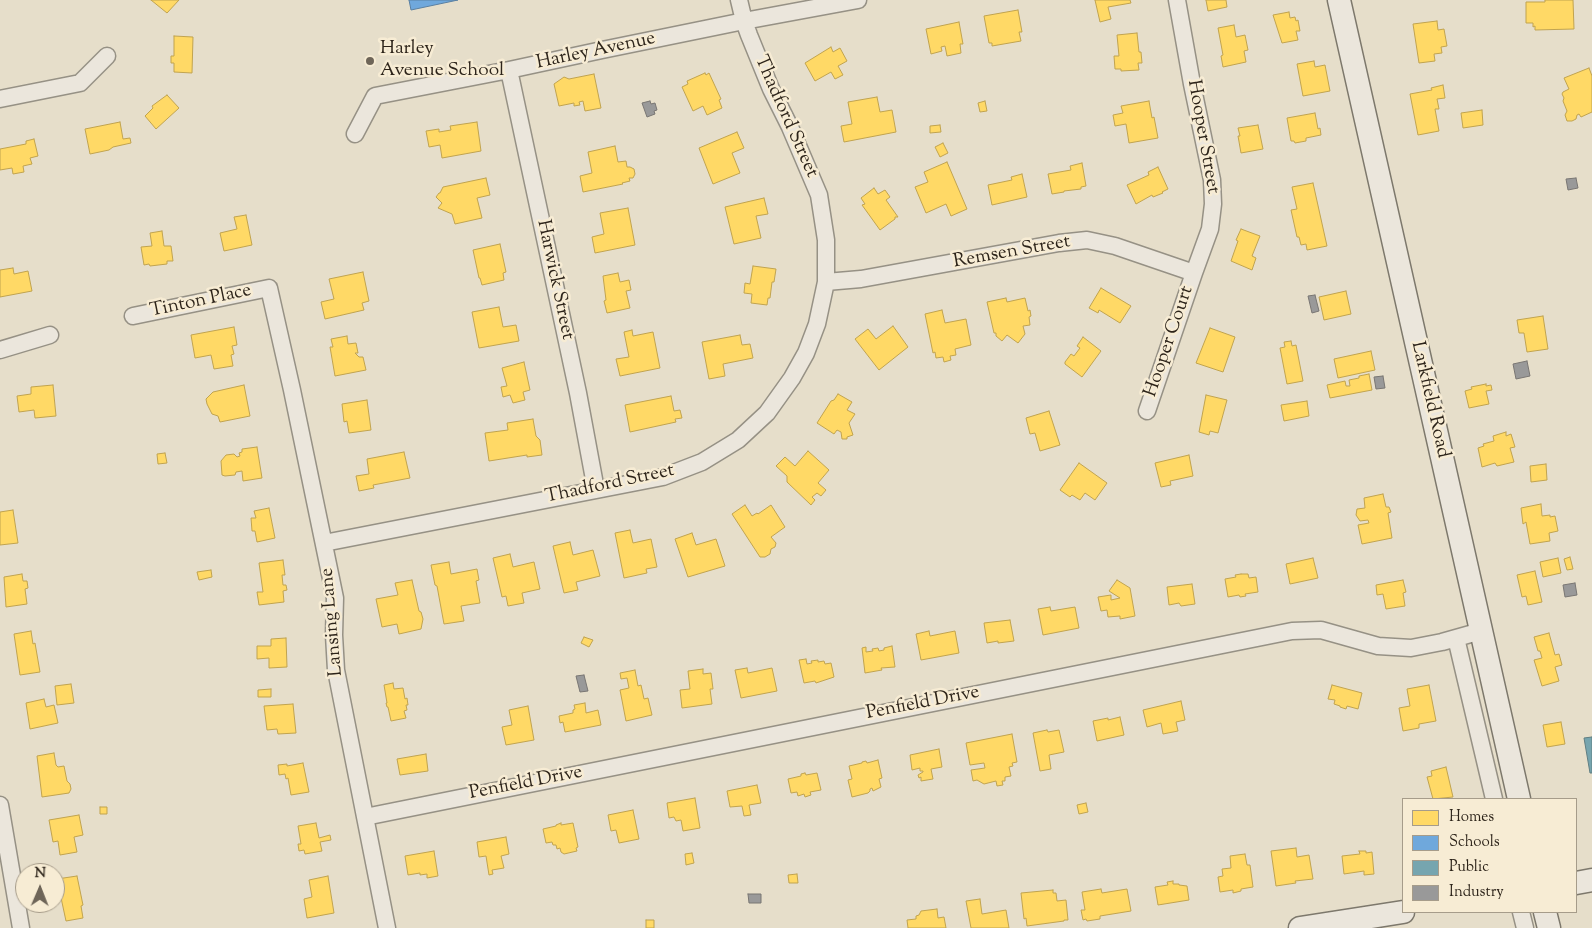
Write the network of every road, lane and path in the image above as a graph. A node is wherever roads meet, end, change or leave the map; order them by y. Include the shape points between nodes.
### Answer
1 (739, 0) edge
2 (858, 0) edge
3 (1177, 0) edge
4 (1339, 0) edge
5 (744, 21) junction
6 (107, 56) dead end
7 (509, 70) junction
8 (0, 99) edge
9 (355, 134) dead end
10 (1194, 273) junction
11 (826, 282) junction
12 (269, 288) joint
13 (133, 316) dead end
14 (50, 335) dead end
15 (0, 350) edge
16 (1147, 411) dead end
17 (596, 490) junction
18 (324, 542) junction
19 (1481, 631) junction
20 (1456, 638) junction
21 (1494, 798) edge
22 (1519, 798) edge
23 (0, 805) edge
24 (365, 817) junction
25 (5, 866) edge
26 (1592, 880) edge
27 (1577, 883) edge
28 (1402, 912) edge
29 (1521, 913) edge
30 (1545, 913) edge
31 (21, 928) edge
32 (387, 928) edge
33 (1300, 928) edge
34 (1525, 928) edge
35 (1549, 928) edge

1 - 5 street, Thadford Street
2 - 5 street, Harley Avenue
3 - 10 street, Hooper Street via 1212,180 1210,229
4 - 19 main road, Larkfield Road
5 - 7 street, Harley Avenue
5 - 11 street, Thadford Street via 819,195 826,240
6 - 8 street via 80,83
7 - 9 street, Harley Avenue via 375,96
7 - 17 street, Harwick Street
10 - 11 street, Remsen Street via 1115,246 1087,240 861,279
10 - 16 street, Hooper Court
11 - 17 street, Thadford Street via 816,324 792,378 767,413 738,440 702,462 663,477
12 - 13 street, Tinton Place
12 - 18 street, Lansing Lane
14 - 15 street
17 - 18 street, Thadford Street
18 - 24 street, Lansing Lane via 335,598 336,670
19 - 20 street, Penfield Drive
19 - 22 main road, Larkfield Road
20 - 21 street
20 - 24 street, Penfield Drive via 1411,648 1378,646 1321,630 1292,631
23 - 25 street
24 - 32 street, Lansing Lane
25 - 31 street
26 - 27 main road
28 - 33 main road
29 - 34 street
30 - 35 main road

